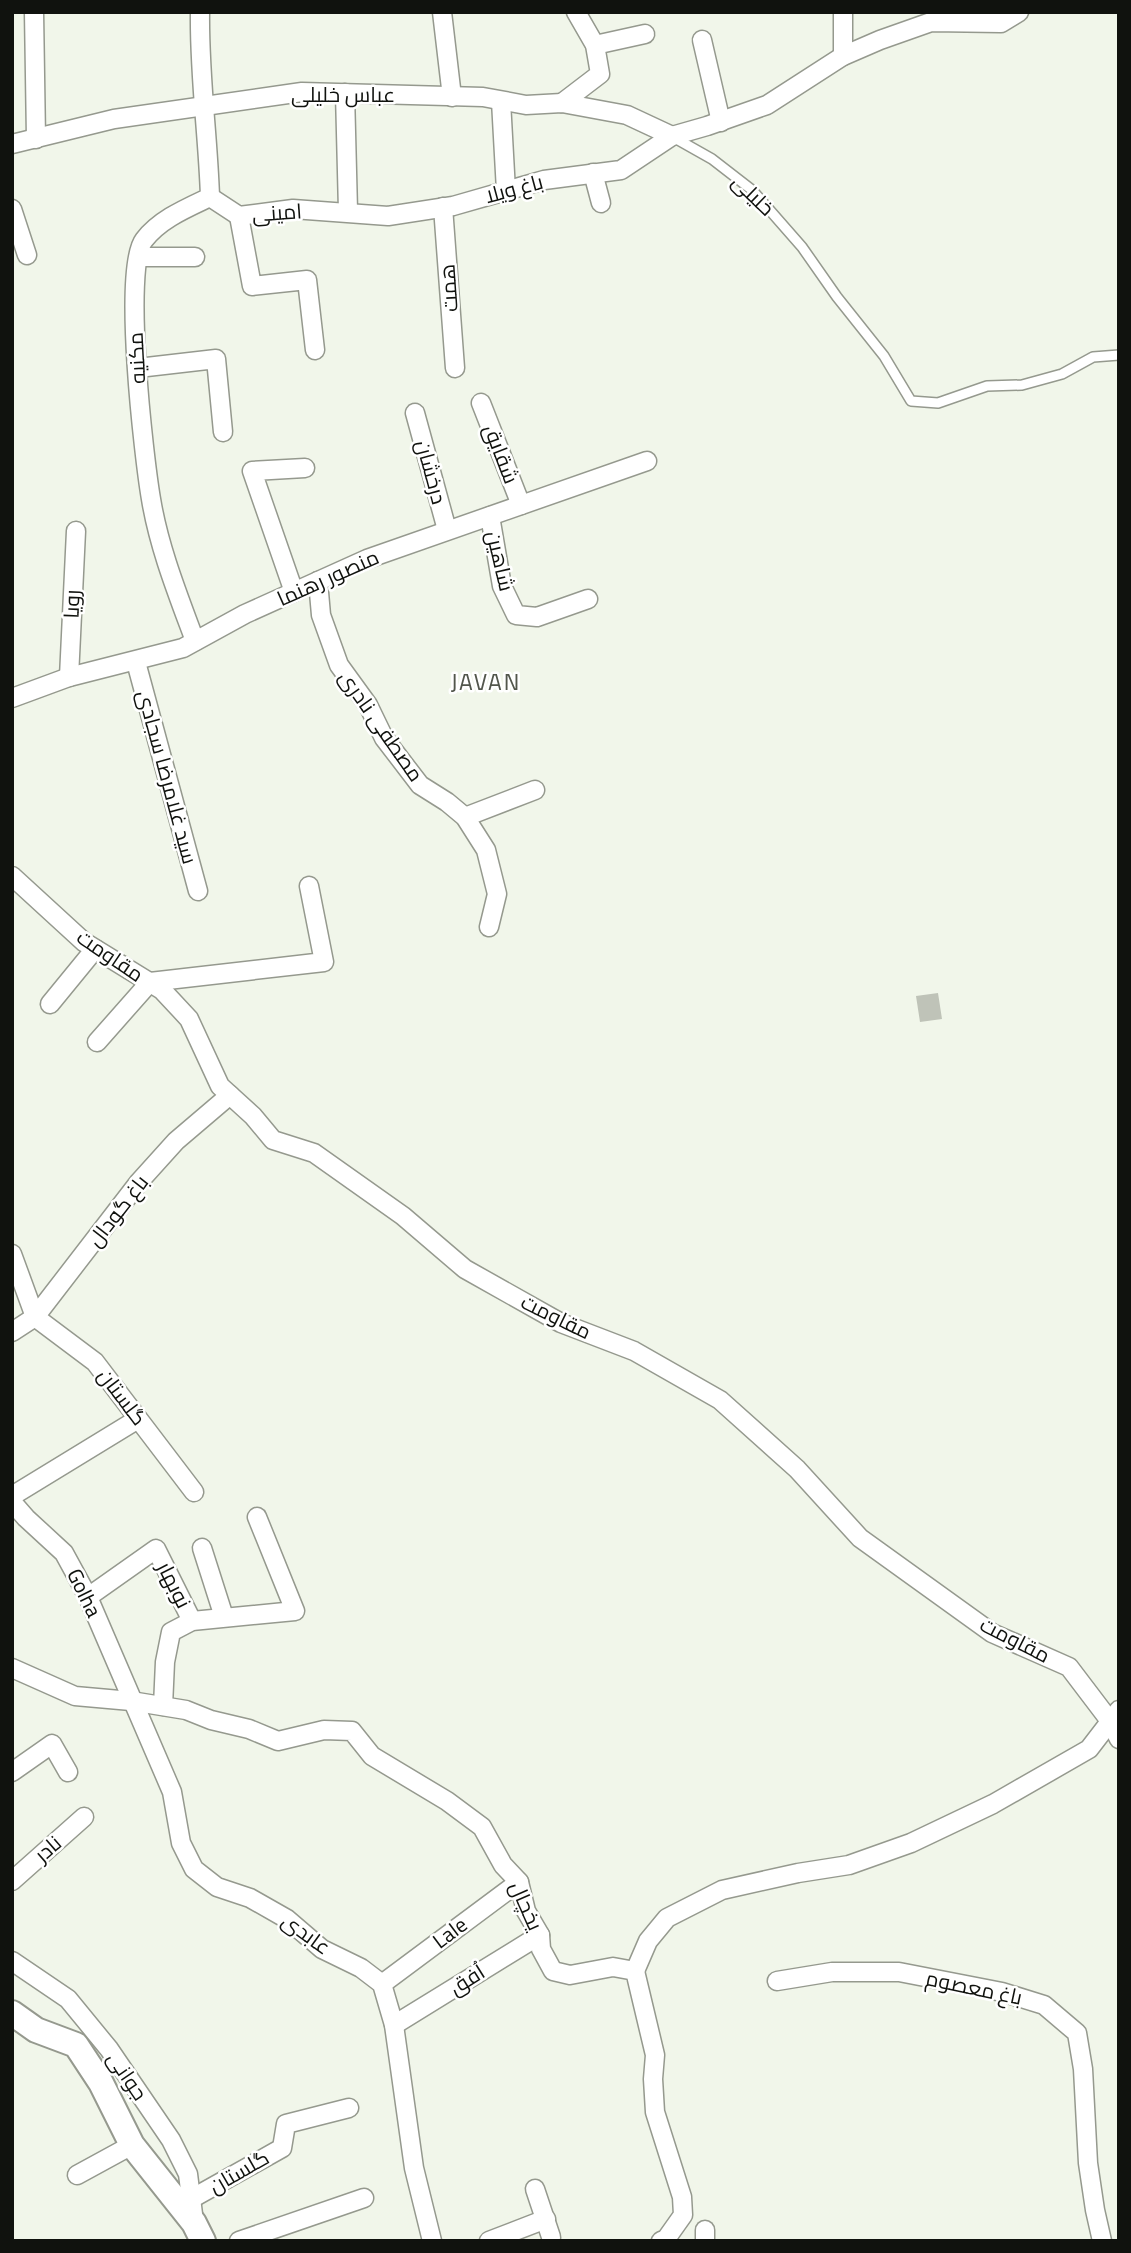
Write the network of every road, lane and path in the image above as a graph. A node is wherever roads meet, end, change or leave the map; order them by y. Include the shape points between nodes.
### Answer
1 (34, 12) edge
2 (200, 12) edge
3 (442, 12) edge
4 (576, 12) edge
5 (843, 12) edge
6 (1019, 12) edge
7 (645, 34) dead end
8 (702, 40) dead end
9 (595, 45) junction
10 (844, 56) junction
11 (345, 93) junction
12 (452, 97) junction
13 (501, 100) junction
14 (562, 103) junction
15 (202, 106) junction
16 (721, 122) junction
17 (672, 136) junction
18 (36, 139) junction
19 (12, 144) edge
20 (593, 173) junction
21 (506, 191) junction
22 (210, 197) junction
23 (601, 203) dead end
24 (443, 207) junction
25 (12, 209) edge
26 (348, 211) junction
27 (239, 216) junction
28 (27, 255) dead end
29 (139, 257) junction
30 (195, 257) dead end
31 (315, 350) dead end
32 (1119, 355) edge
33 (138, 368) junction
34 (455, 368) dead end
35 (481, 402) dead end
36 (415, 413) dead end
37 (223, 432) dead end
38 (647, 461) dead end
39 (305, 468) dead end
40 (521, 505) junction
41 (489, 516) junction
42 (447, 530) junction
43 (76, 531) dead end
44 (318, 581) junction
45 (294, 592) junction
46 (588, 599) dead end
47 (195, 641) junction
48 (136, 662) junction
49 (69, 677) junction
50 (12, 698) edge
51 (535, 790) dead end
52 (465, 817) junction
53 (12, 876) edge
54 (309, 886) dead end
55 (198, 891) dead end
56 (489, 927) dead end
57 (95, 949) junction
58 (149, 982) junction
59 (50, 1004) dead end
60 (97, 1042) dead end
61 (230, 1095) junction
62 (12, 1254) edge
63 (35, 1317) junction
64 (12, 1332) edge
65 (138, 1419) junction
66 (194, 1492) dead end
67 (12, 1496) edge
68 (12, 1502) edge
69 (257, 1517) dead end
70 (202, 1548) dead end
71 (88, 1597) junction
72 (224, 1617) junction
73 (192, 1621) junction
74 (12, 1668) edge
75 (131, 1701) junction
76 (163, 1706) junction
77 (1114, 1715) edge
78 (1119, 1739) edge
79 (12, 1772) edge
80 (68, 1772) dead end
81 (84, 1817) dead end
82 (12, 1881) edge
83 (519, 1882) junction
84 (540, 1935) junction
85 (12, 1961) edge
86 (635, 1971) junction
87 (777, 1981) dead end
88 (382, 1984) junction
89 (12, 2013) edge
90 (394, 2025) junction
91 (349, 2108) dead end
92 (132, 2145) junction
93 (77, 2175) dead end
94 (535, 2189) dead end
95 (364, 2198) dead end
96 (547, 2219) junction
97 (196, 2221) edge
98 (551, 2237) dead end
99 (239, 2241) edge
100 (432, 2241) edge
101 (489, 2241) edge
102 (661, 2241) edge
103 (1102, 2241) edge

1 - 18 street
2 - 15 street
3 - 12 street
4 - 9 street
5 - 10 street
6 - 10 street via 1000,23 931,22
7 - 9 street
8 - 16 street
9 - 14 street via 600,74
10 - 16 street via 767,105
11 - 12 street, عباس خلیلی
11 - 15 street, عباس خلیلی via 302,92
11 - 26 street
12 - 13 street, عباس خلیلی
13 - 14 street, عباس خلیلی via 526,105
13 - 21 street
14 - 17 street, عباس خلیلی via 626,115
15 - 18 street, عباس خلیلی via 114,119
15 - 22 street
16 - 17 street
17 - 20 street, باغ ویلا via 621,170
17 - 32 lane, خلیلی via 752,190 802,247 884,356 911,401 938,403 987,386 1022,385 1062,374 1093,357
18 - 19 street, عباس خلیلی
20 - 21 street, باغ ویلا
20 - 23 street
21 - 24 street, باغ ویلا
22 - 27 street, امینی
22 - 29 street, مکنیه via 173,215 142,242
24 - 26 street, باغ ویلا via 388,216
24 - 34 street, همت
25 - 28 street
26 - 27 street, امینی via 293,209
27 - 31 street via 252,286 307,280
29 - 30 street
29 - 33 street, مکنیه via 134,282
33 - 37 street via 216,359
33 - 47 street, مکنیه via 151,500
35 - 40 street, شقایق
36 - 42 street, درخشان
38 - 40 street, منصور رهنما
39 - 45 street via 252,471
40 - 41 street, منصور رهنما
41 - 42 street, منصور رهنما
41 - 46 street, شاهین via 502,586 516,615 537,617
42 - 44 street, منصور رهنما
43 - 49 street, رویا
44 - 45 street, منصور رهنما
44 - 52 street, مصطفی نادری via 321,615 339,665 368,705 384,738 420,785
45 - 47 street, منصور رهنما
47 - 48 street, منصور رهنما
48 - 49 street, منصور رهنما
48 - 55 street, سید غلامرضا سجادی
49 - 50 street, منصور رهنما
51 - 52 street
52 - 56 street, مصطفی نادری via 486,850 497,894
53 - 57 street, مقاومت
54 - 58 street via 324,962
57 - 58 street, مقاومت
57 - 59 street
58 - 60 street
58 - 61 street, مقاومت via 189,1019 220,1086
61 - 63 street, باغ گودال via 177,1140 139,1182
61 - 77 street, مقاومت via 273,1140 314,1153 403,1216 465,1269 561,1323 634,1351 720,1400 797,1469 860,1538 992,1633 1069,1667
62 - 63 street
63 - 64 street, باغ گودال
63 - 65 street, گلستان via 95,1362
65 - 66 street, گلستان
65 - 67 street
68 - 71 street, Golha via 65,1553
69 - 72 street via 295,1611
70 - 72 street
71 - 73 street, نوبهار via 156,1549
71 - 75 street, Golha
72 - 73 street
73 - 76 street via 171,1632
74 - 75 street, یخچال via 75,1696
75 - 76 street, یخچال
75 - 88 street, عابدی via 172,1792 181,1843 194,1869 216,1887 250,1898 287,1919 322,1950 361,1968
76 - 83 street, یخچال via 278,1741 324,1730 352,1731 372,1756 482,1827 502,1865
77 - 78 street, مقاومت
77 - 86 street via 1089,1749 993,1804 911,1843 849,1865 722,1890 667,1918 648,1941
79 - 80 street via 52,1744
81 - 82 street, نادر
83 - 84 street, یخچال via 526,1911
83 - 88 street, Lale
84 - 86 street, یخچال via 541,1950 553,1971 570,1975 613,1967
84 - 90 street, اُفق
85 - 97 street, جوانی via 68,1999 109,2049 171,2140 188,2174
86 - 102 street via 655,2055 655,2112 682,2197 683,2215
87 - 103 street, باغ معصوم via 832,1972 900,1972 1044,2005 1077,2033 1088,2162
88 - 90 street
89 - 92 street, جوانی via 36,2030 76,2045
90 - 100 street via 414,2168
91 - 97 street, گلستان via 286,2124 282,2148
92 - 93 street
92 - 97 street, جوانی
94 - 96 street
95 - 99 street
96 - 98 street
96 - 101 street

